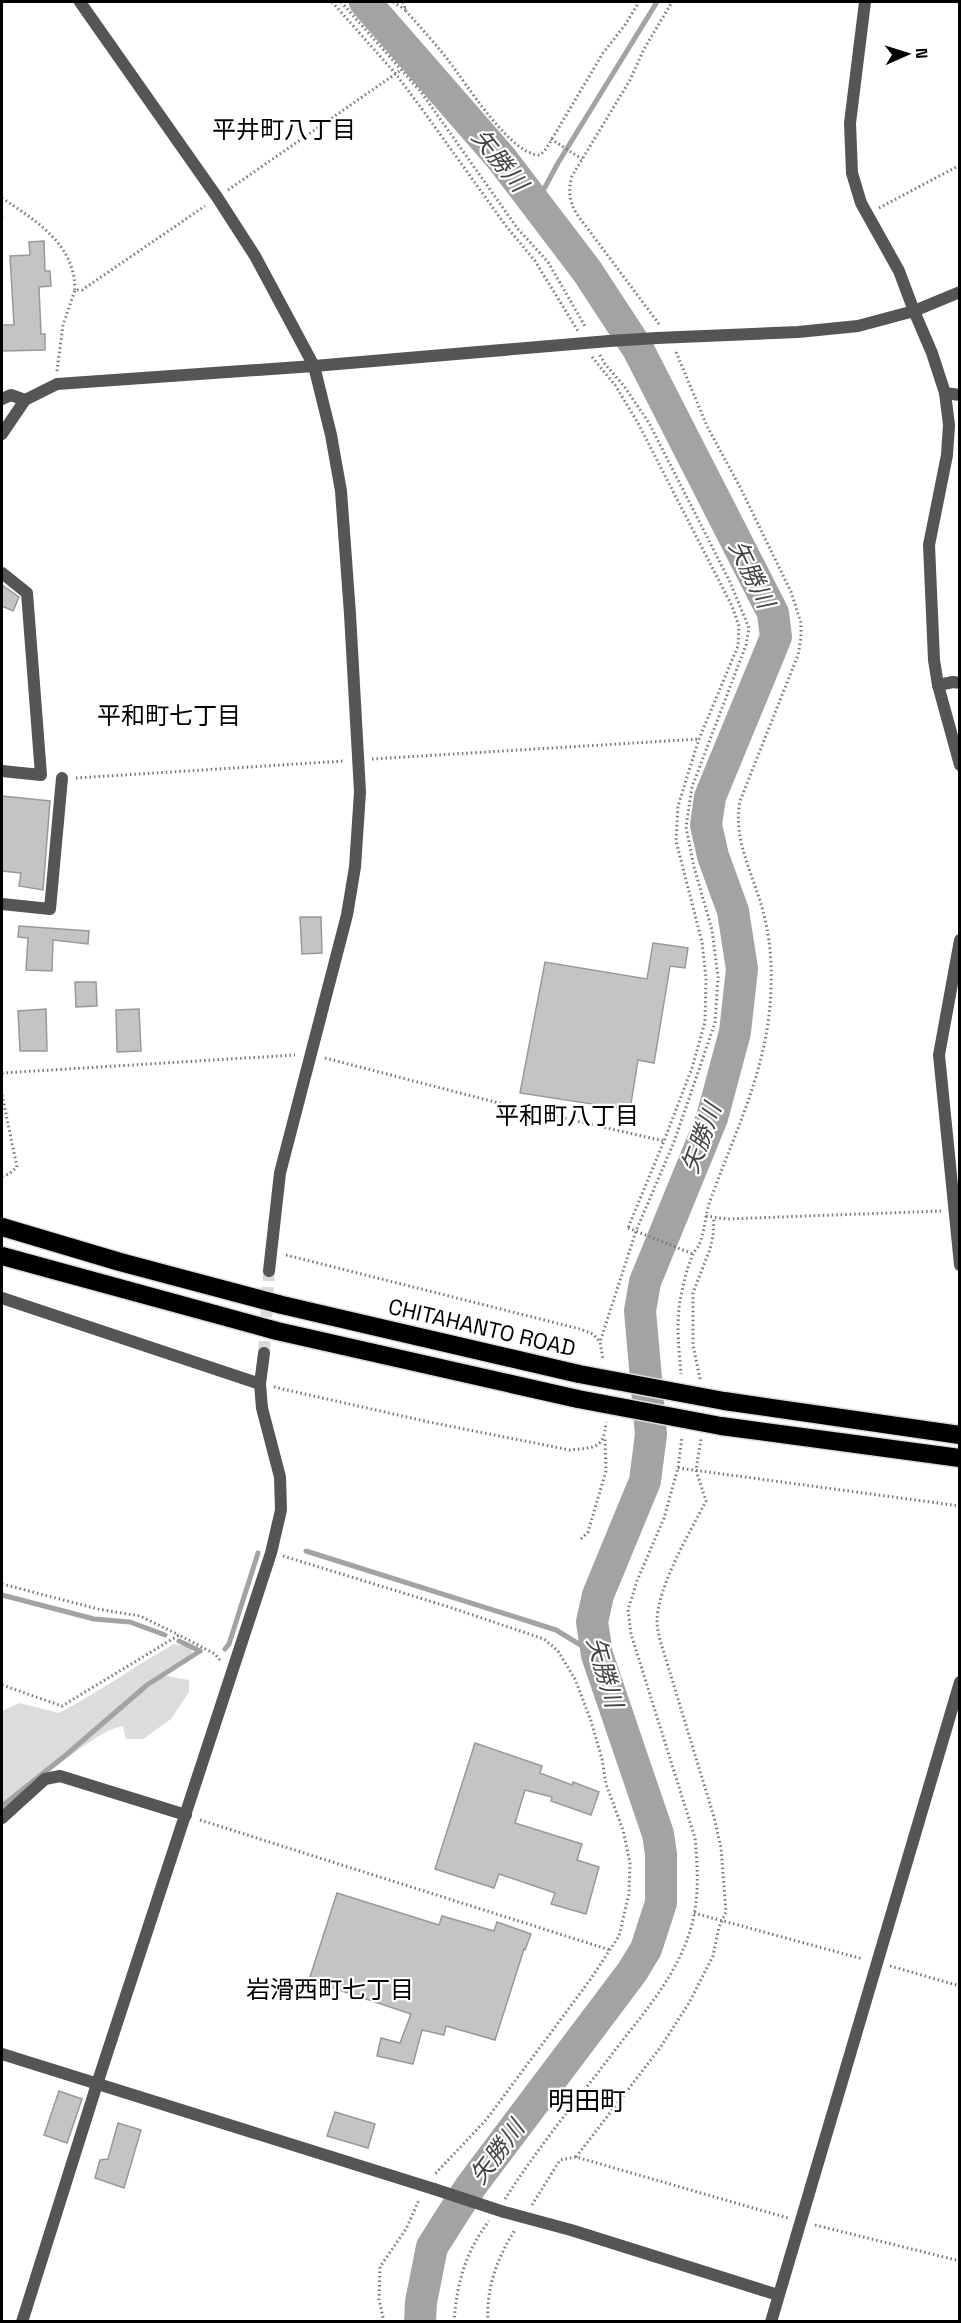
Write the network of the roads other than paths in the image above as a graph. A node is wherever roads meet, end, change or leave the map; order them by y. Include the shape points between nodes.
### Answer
1 (80, 2) edge
2 (865, 2) edge
3 (960, 292) edge
4 (914, 311) junction
5 (314, 366) junction
6 (945, 393) junction
7 (960, 395) edge
8 (2, 399) edge
9 (25, 400) junction
10 (2, 434) edge
11 (2, 573) edge
12 (960, 683) edge
13 (938, 685) junction
14 (960, 765) edge
15 (2, 771) edge
16 (62, 778) road end
17 (2, 904) edge
18 (960, 939) edge
19 (958, 955) edge
20 (2, 1227) edge
21 (959, 1249) edge
22 (2, 1256) edge
23 (960, 1265) edge
24 (269, 1271) tunnel mouth
25 (2, 1298) edge
26 (264, 1353) tunnel mouth
27 (260, 1384) junction
28 (960, 1435) edge
29 (960, 1458) edge
30 (960, 1682) edge
31 (186, 1815) junction
32 (2, 1818) edge
33 (2, 2054) edge
34 (97, 2084) junction
35 (778, 2295) junction
36 (22, 2322) edge
37 (771, 2322) edge

1 - 5 street via 255,256
2 - 4 street via 850,123 852,173 861,203 900,271
3 - 4 street
4 - 5 street via 858,326 798,332 589,342
4 - 6 street
5 - 9 street via 57,384
5 - 24 street via 341,491 360,792 349,906 280,1173
6 - 7 street
6 - 13 street via 949,425 946,455 929,545
8 - 9 street via 11,395
9 - 10 street
11 - 15 street via 27,593 40,775
12 - 13 street
13 - 14 street
16 - 17 street via 50,909
18 - 19 street
19 - 21 street via 939,1055
20 - 28 highway, CHITAHANTO ROAD, bridge via 282,1305 579,1374 724,1401
21 - 23 street
22 - 29 highway, bridge via 277,1331 578,1399 721,1426
25 - 27 street
26 - 27 street
27 - 31 street via 262,1408 280,1477 281,1510 271,1553
30 - 35 street
31 - 32 street via 60,1776 45,1779
31 - 34 street
33 - 34 street
34 - 35 street, bridge
34 - 36 street
35 - 37 street

